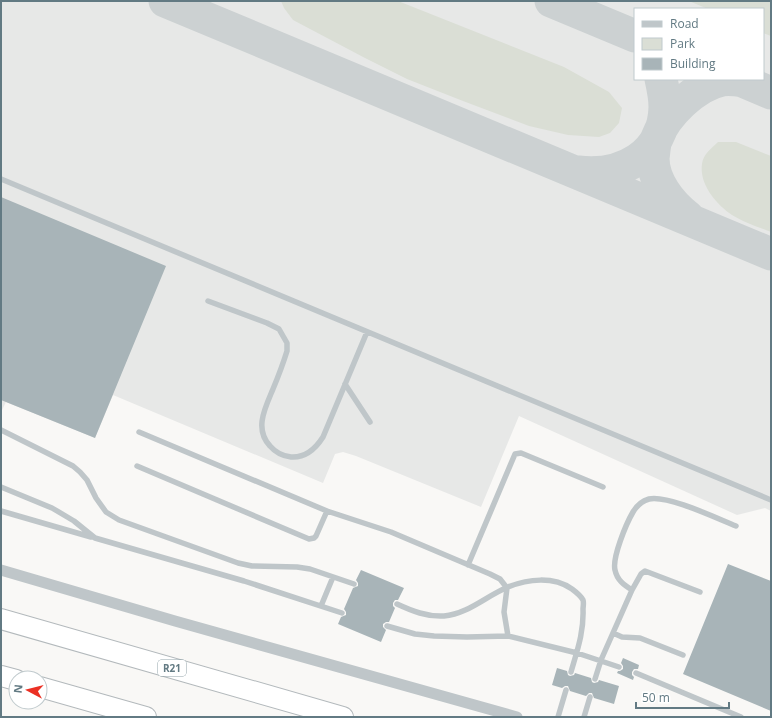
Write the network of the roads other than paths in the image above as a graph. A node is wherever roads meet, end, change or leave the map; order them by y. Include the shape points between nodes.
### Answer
1 (1, 179) edge
2 (208, 301) dead end
3 (367, 332) junction
4 (345, 384) junction
5 (370, 422) dead end
6 (1, 430) edge
7 (139, 432) dead end
8 (137, 466) dead end
9 (1, 487) edge
10 (603, 487) dead end
11 (771, 500) edge
12 (1, 511) edge
13 (327, 511) junction
14 (736, 526) dead end
15 (95, 538) junction
16 (468, 565) junction
17 (1, 570) edge
18 (333, 577) junction
19 (354, 584) dead end
20 (507, 588) junction
21 (632, 590) junction
22 (700, 592) dead end
23 (397, 604) dead end
24 (321, 606) junction
25 (342, 613) dead end
26 (1, 620) edge
27 (387, 626) dead end
28 (613, 633) junction
29 (508, 636) junction
30 (576, 653) junction
31 (683, 655) dead end
32 (601, 660) junction
33 (620, 667) dead end
34 (571, 672) dead end
35 (636, 673) dead end
36 (595, 679) dead end
37 (48, 689) edge
38 (566, 690) dead end
39 (590, 697) dead end
40 (146, 717) edge
41 (343, 717) edge
42 (517, 717) edge
43 (558, 717) edge
44 (584, 717) edge
45 (741, 717) edge

1 - 3 lane
2 - 4 lane via 267,323 279,329 284,336 287,351 264,407 261,424 262,434 275,452 295,457 306,454 316,447 323,437
3 - 4 lane
3 - 11 lane
4 - 5 lane
6 - 18 lane via 80,472 106,512 119,520 238,563 267,567 297,567
7 - 13 lane
8 - 13 lane via 309,539 316,536
9 - 15 lane via 52,508
10 - 16 lane via 521,453 515,454
12 - 15 lane
13 - 16 lane via 391,532
14 - 21 lane via 659,498 648,499 639,504 632,513 614,560 620,581
15 - 24 lane
16 - 20 lane via 500,579
17 - 42 street via 182,624
18 - 19 lane
18 - 24 lane
20 - 23 lane via 468,608 443,616 416,612
20 - 29 lane via 504,612
20 - 30 lane via 532,580 548,581 565,585 577,593 583,600 584,624
21 - 22 lane via 645,571
21 - 28 lane
24 - 25 lane
26 - 41 highway, R21
27 - 29 lane via 434,636
28 - 31 lane via 640,638
28 - 32 lane
29 - 30 lane
30 - 32 lane
30 - 34 lane
32 - 33 lane
32 - 36 lane
35 - 45 lane
37 - 40 highway
38 - 43 lane
39 - 44 lane

